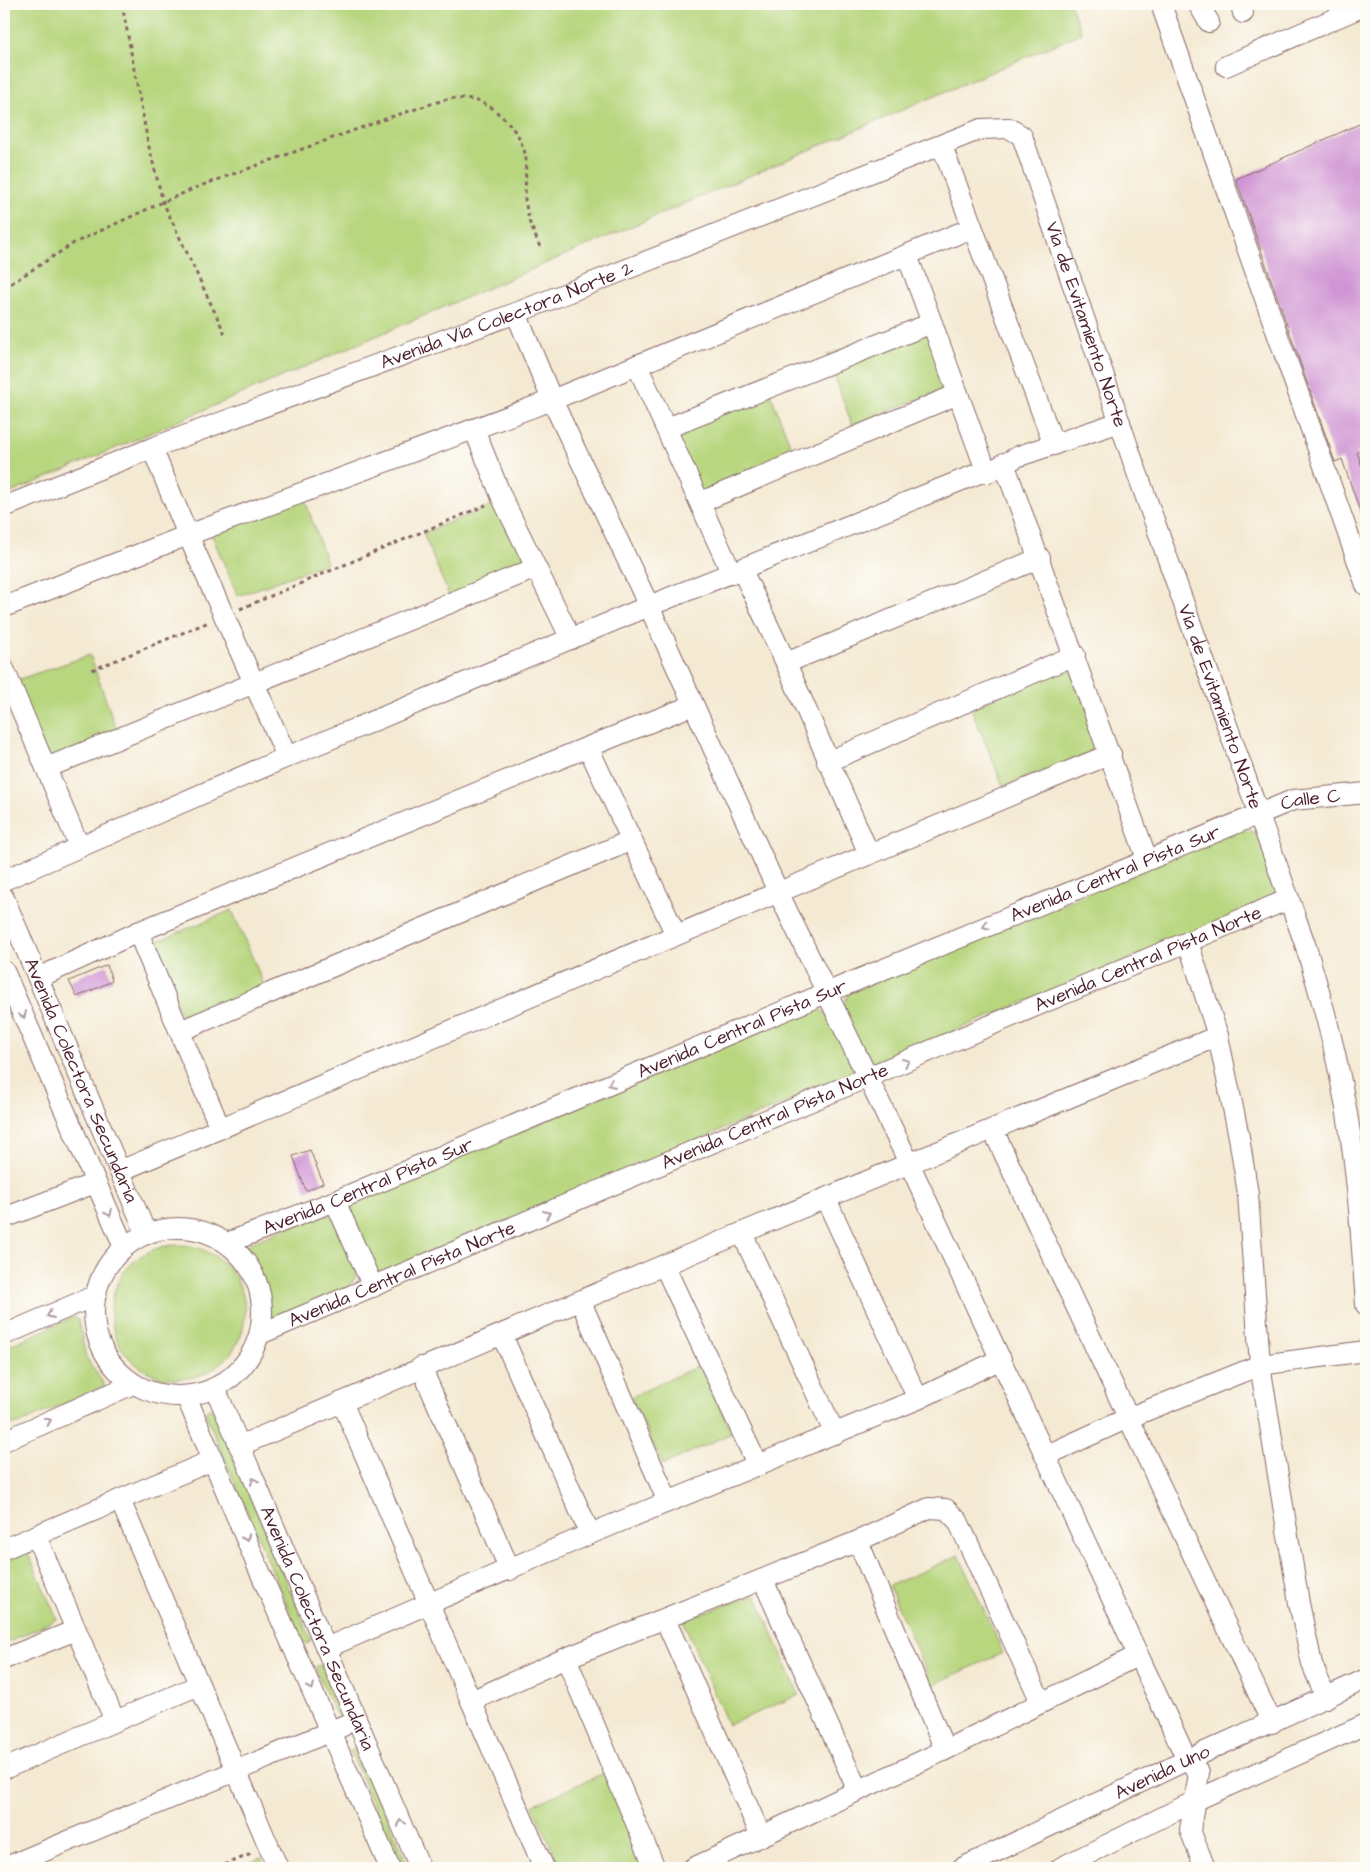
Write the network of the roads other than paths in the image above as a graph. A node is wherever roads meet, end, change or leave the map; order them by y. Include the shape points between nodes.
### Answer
1 (1198, 4) edge
2 (1366, 4) edge
3 (1163, 10) dead end
4 (1209, 22) dead end
5 (1226, 66) dead end
6 (1009, 128) joint
7 (942, 146) junction
8 (972, 228) junction
9 (907, 255) junction
10 (516, 313) junction
11 (932, 323) junction
12 (638, 365) junction
13 (958, 394) junction
14 (552, 400) junction
15 (1120, 422) junction
16 (667, 428) junction
17 (474, 429) junction
18 (1054, 445) junction
19 (152, 448) junction
20 (995, 468) junction
21 (701, 502) junction
22 (4, 507) edge
23 (188, 535) junction
24 (1040, 558) junction
25 (536, 568) junction
26 (737, 572) junction
27 (1366, 585) edge
28 (649, 606) junction
29 (4, 607) edge
30 (571, 639) junction
31 (1075, 655) junction
32 (786, 663) junction
33 (4, 669) edge
34 (254, 683) junction
35 (693, 705) junction
36 (588, 746) junction
37 (1111, 754) junction
38 (287, 757) junction
39 (828, 762) junction
40 (46, 768) junction
41 (1366, 793) edge
42 (1258, 815) junction
43 (632, 840) junction
44 (79, 846) junction
45 (869, 854) junction
46 (1147, 859) junction
47 (4, 880) edge
48 (779, 894) junction
49 (4, 898) edge
50 (1289, 899) junction
51 (138, 932) junction
52 (676, 935) junction
53 (1188, 942) junction
54 (4, 970) edge
55 (38, 978) junction
56 (826, 993) junction
57 (180, 1031) junction
58 (1218, 1036) junction
59 (868, 1078) junction
60 (220, 1128) junction
61 (993, 1130) junction
62 (910, 1165) junction
63 (120, 1171) junction
64 (95, 1183) junction
65 (826, 1199) junction
66 (335, 1201) junction
67 (4, 1218) edge
68 (150, 1232) junction
69 (742, 1233) junction
70 (227, 1243) junction
71 (124, 1247) junction
72 (664, 1265) junction
73 (373, 1287) junction
74 (94, 1296) junction
75 (581, 1302) junction
76 (1366, 1305) edge
77 (260, 1334) junction
78 (502, 1334) junction
79 (4, 1335) edge
80 (1366, 1351) edge
81 (1001, 1359) junction
82 (1260, 1365) junction
83 (421, 1367) junction
84 (133, 1384) junction
85 (215, 1388) junction
86 (186, 1396) junction
87 (918, 1398) junction
88 (342, 1402) junction
89 (1128, 1418) junction
90 (835, 1434) junction
91 (4, 1440) edge
92 (239, 1446) junction
93 (1045, 1456) junction
94 (213, 1460) junction
95 (758, 1466) junction
96 (120, 1500) junction
97 (668, 1502) junction
98 (590, 1534) junction
99 (36, 1536) junction
100 (858, 1541) junction
101 (4, 1549) edge
102 (510, 1570) junction
103 (763, 1580) junction
104 (428, 1604) junction
105 (665, 1619) junction
106 (76, 1630) junction
107 (326, 1648) junction
108 (1137, 1656) junction
109 (566, 1658) junction
110 (4, 1659) edge
111 (1366, 1678) edge
112 (199, 1685) junction
113 (1326, 1698) junction
114 (471, 1701) junction
115 (1041, 1702) junction
116 (357, 1720) junction
117 (115, 1721) junction
118 (1272, 1723) junction
119 (1366, 1724) edge
120 (330, 1731) junction
121 (945, 1750) junction
122 (1187, 1760) junction
123 (4, 1769) edge
124 (236, 1771) junction
125 (858, 1791) junction
126 (1196, 1801) junction
127 (762, 1836) junction
128 (4, 1868) edge
129 (278, 1868) edge
130 (390, 1868) edge
131 (420, 1868) edge
132 (544, 1868) edge
133 (655, 1868) edge
134 (693, 1868) edge
135 (962, 1868) edge
136 (1060, 1868) edge
137 (1205, 1868) edge

1 - 4 street
2 - 5 street
3 - 27 street
6 - 7 street, Avenida Vía Colectora Norte 2 via 981,129
6 - 15 street, Vía de Evitamiento Norte via 1022,136
7 - 8 street
7 - 10 street, Avenida Vía Colectora Norte 2
8 - 9 street
8 - 18 street
9 - 11 street
9 - 12 street
10 - 14 street
10 - 19 street, Avenida Vía Colectora Norte 2
11 - 13 street
11 - 16 street
12 - 14 street
12 - 16 street
13 - 20 street
13 - 21 street
14 - 17 street
14 - 28 street
15 - 18 street
15 - 42 street, Vía de Evitamiento Norte
16 - 21 street
17 - 23 street
17 - 25 street via 502,498
18 - 20 street
19 - 22 street, Avenida Vía Colectora Norte 2
19 - 23 street
20 - 24 street
20 - 26 street
21 - 26 street
23 - 29 street
23 - 34 street
24 - 31 street
24 - 32 street
25 - 30 street
25 - 34 street
26 - 28 street
26 - 32 street
28 - 30 street
28 - 35 street
30 - 38 street
31 - 37 street
31 - 39 street
32 - 39 street
33 - 40 street
34 - 38 street
34 - 40 street
35 - 36 street
35 - 48 street
36 - 43 street
36 - 51 street
37 - 45 street
37 - 46 street
38 - 44 street
39 - 45 street
40 - 44 street
41 - 42 street, Calle C via 1293,800
42 - 46 street, Avenida Central Pista Sur
42 - 50 street, Vía de Evitamiento Norte
43 - 52 street
43 - 57 street
44 - 47 street
45 - 48 street
46 -> 56 street, Avenida Central Pista Sur
48 - 52 street
48 - 56 street
49 - 55 street, Avenida Colectora Secundaria
50 - 53 street, Avenida Central Pista Norte
50 - 76 street, Vía de Evitamiento Norte via 1326,1014 1344,1094
51 - 55 street
51 - 57 street
52 - 60 street
53 - 58 street
59 -> 53 street, Avenida Central Pista Norte
54 -> 64 street, Avenida Colectora Secundaria
55 - 63 street, Avenida Colectora Secundaria
56 - 59 street
56 -> 66 street, Avenida Central Pista Sur
57 - 60 street
58 - 61 street
58 - 82 street via 1248,1194
59 - 62 street
73 -> 59 street, Avenida Central Pista Norte
60 - 63 street
61 - 62 street
61 - 89 street
62 - 65 street
62 - 81 street
63 - 68 street, Avenida Colectora Secundaria via 143,1226
64 - 67 street
64 -> 71 street, Avenida Colectora Secundaria
65 - 69 street
65 - 87 street
66 - 70 street, Avenida Central Pista Sur
66 - 73 street
68 - 70 street via 190,1228
68 - 71 street
69 - 72 street
69 - 90 street
70 - 77 street via 254,1274 262,1307
71 - 74 street via 106,1269
72 - 75 street
72 - 95 street
73 - 77 street, Avenida Central Pista Norte
74 -> 79 street
74 - 84 street via 93,1322 100,1346 113,1368
75 - 78 street
75 - 97 street
77 - 85 street via 240,1370
78 - 83 street
78 - 98 street
80 - 82 street
81 - 87 street
81 - 93 street
82 - 89 street
82 - 113 street via 1299,1603 1312,1664
83 - 88 street
83 - 102 street
84 - 86 street via 158,1395
91 -> 84 street
85 - 86 street
85 - 92 street, Avenida Colectora Secundaria
86 - 94 street, Avenida Colectora Secundaria
87 - 90 street
88 - 92 street
88 - 104 street
89 - 93 street
89 - 118 street
90 - 95 street
107 -> 92 street, Avenida Colectora Secundaria
93 - 108 street
94 - 96 street
94 -> 120 street, Avenida Colectora Secundaria
95 - 97 street
96 - 99 street
96 - 112 street
97 - 98 street
98 - 102 street
99 - 101 street
99 - 106 street
100 - 103 street
100 - 115 street via 929,1508 946,1509 958,1521
100 - 121 street
102 - 104 street
103 - 105 street
103 - 125 street
104 - 107 street
104 - 114 street
105 - 109 street
105 - 127 street
106 - 110 street
106 - 117 street
107 - 116 street, Avenida Colectora Secundaria
108 - 115 street
108 - 122 street
109 - 114 street
109 - 133 street
111 - 113 street, Avenida Uno
112 - 117 street
112 - 124 street
113 - 118 street, Avenida Uno
114 - 132 street
115 - 121 street
116 - 120 street
131 -> 116 street, Avenida Colectora Secundaria
117 - 123 street
118 - 122 street, Avenida Uno
119 - 126 street
120 - 124 street
120 - 130 street, Avenida Colectora Secundaria
121 - 125 street
122 - 126 street via 1199,1773
122 - 135 street, Avenida Uno
124 - 128 street
124 - 129 street
125 - 127 street
126 - 136 street
126 - 137 street via 1190,1830
127 - 134 street

